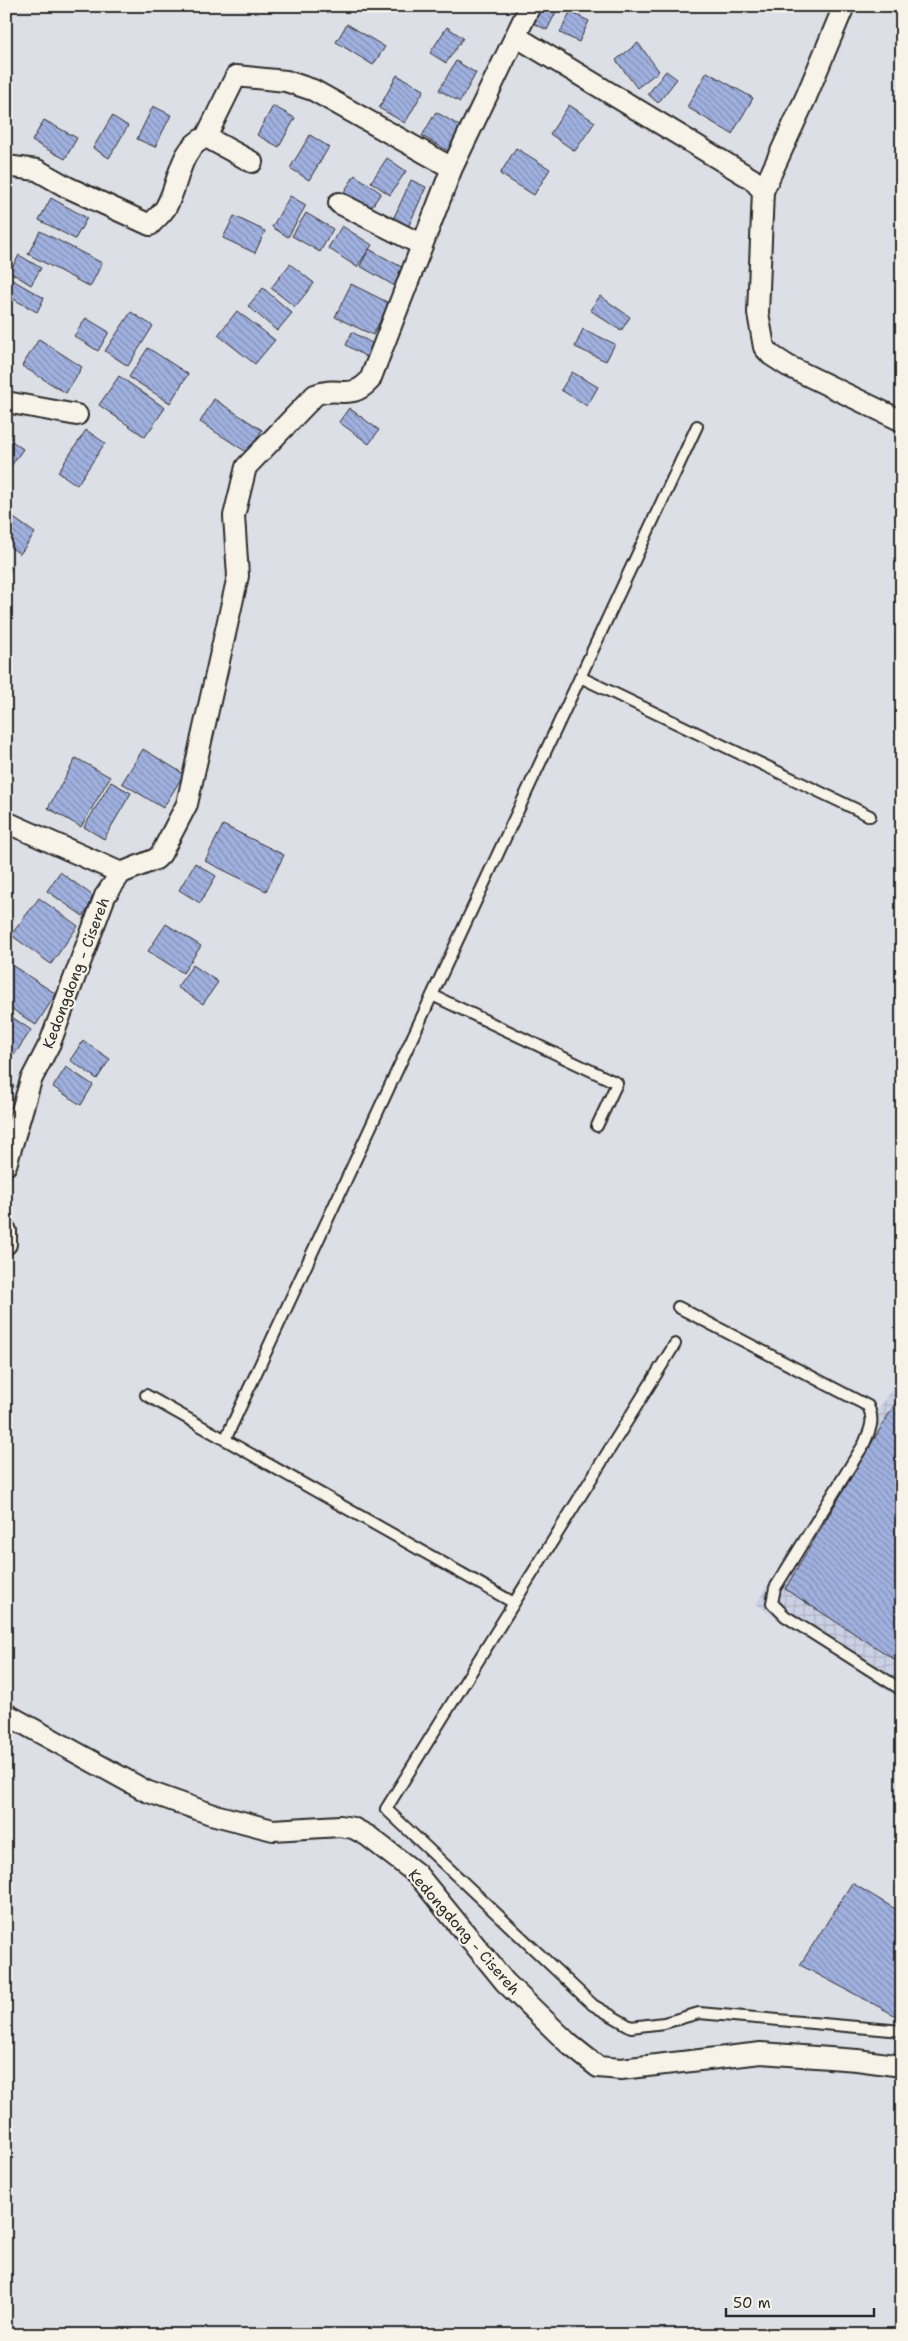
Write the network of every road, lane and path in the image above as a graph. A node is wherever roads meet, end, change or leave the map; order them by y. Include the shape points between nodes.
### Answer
1 (530, 6) edge
2 (844, 6) edge
3 (517, 37) junction
4 (206, 137) junction
5 (252, 162) dead end
6 (6, 166) edge
7 (452, 168) junction
8 (763, 191) junction
9 (339, 203) dead end
10 (422, 245) junction
11 (6, 402) edge
12 (77, 415) dead end
13 (902, 421) edge
14 (697, 426) dead end
15 (580, 677) junction
16 (870, 816) dead end
17 (6, 822) edge
18 (121, 873) junction
19 (432, 995) junction
20 (597, 1126) dead end
21 (6, 1165) edge
22 (6, 1231) edge
23 (6, 1244) edge
24 (678, 1307) dead end
25 (675, 1344) dead end
26 (146, 1395) dead end
27 (225, 1440) junction
28 (514, 1603) junction
29 (902, 1690) edge
30 (6, 1714) edge
31 (902, 2031) edge
32 (902, 2066) edge

1 - 3 street
2 - 8 street
3 - 7 street
3 - 8 street via 752,179
4 - 5 street
4 - 6 street via 196,141 188,150 166,208 150,225 37,170
4 - 7 street via 236,76 286,81 313,90
7 - 10 street
8 - 13 street via 758,313 764,347 770,355 788,366
9 - 10 street
10 - 18 street via 370,380 353,393 325,390 315,395 246,467 234,516 238,576 186,804 161,854
11 - 12 street
14 - 15 lane
15 - 16 lane
15 - 19 lane
17 - 18 street
18 - 21 street, Kedongdong - Cisereh via 105,896 50,1043 31,1080
19 - 20 lane via 617,1083
19 - 27 lane
22 - 23 street
24 - 29 lane via 868,1406 872,1426 864,1444 775,1588 772,1602 785,1616
25 - 28 lane
26 - 27 lane
27 - 28 lane
28 - 31 lane via 386,1809 593,2006 630,2027 664,2023 700,2013
30 - 32 street, Kedongdong - Cisereh via 146,1791 210,1814 273,1830 340,1826 368,1836 417,1874 505,1982 569,2044 598,2067 610,2070 761,2053

